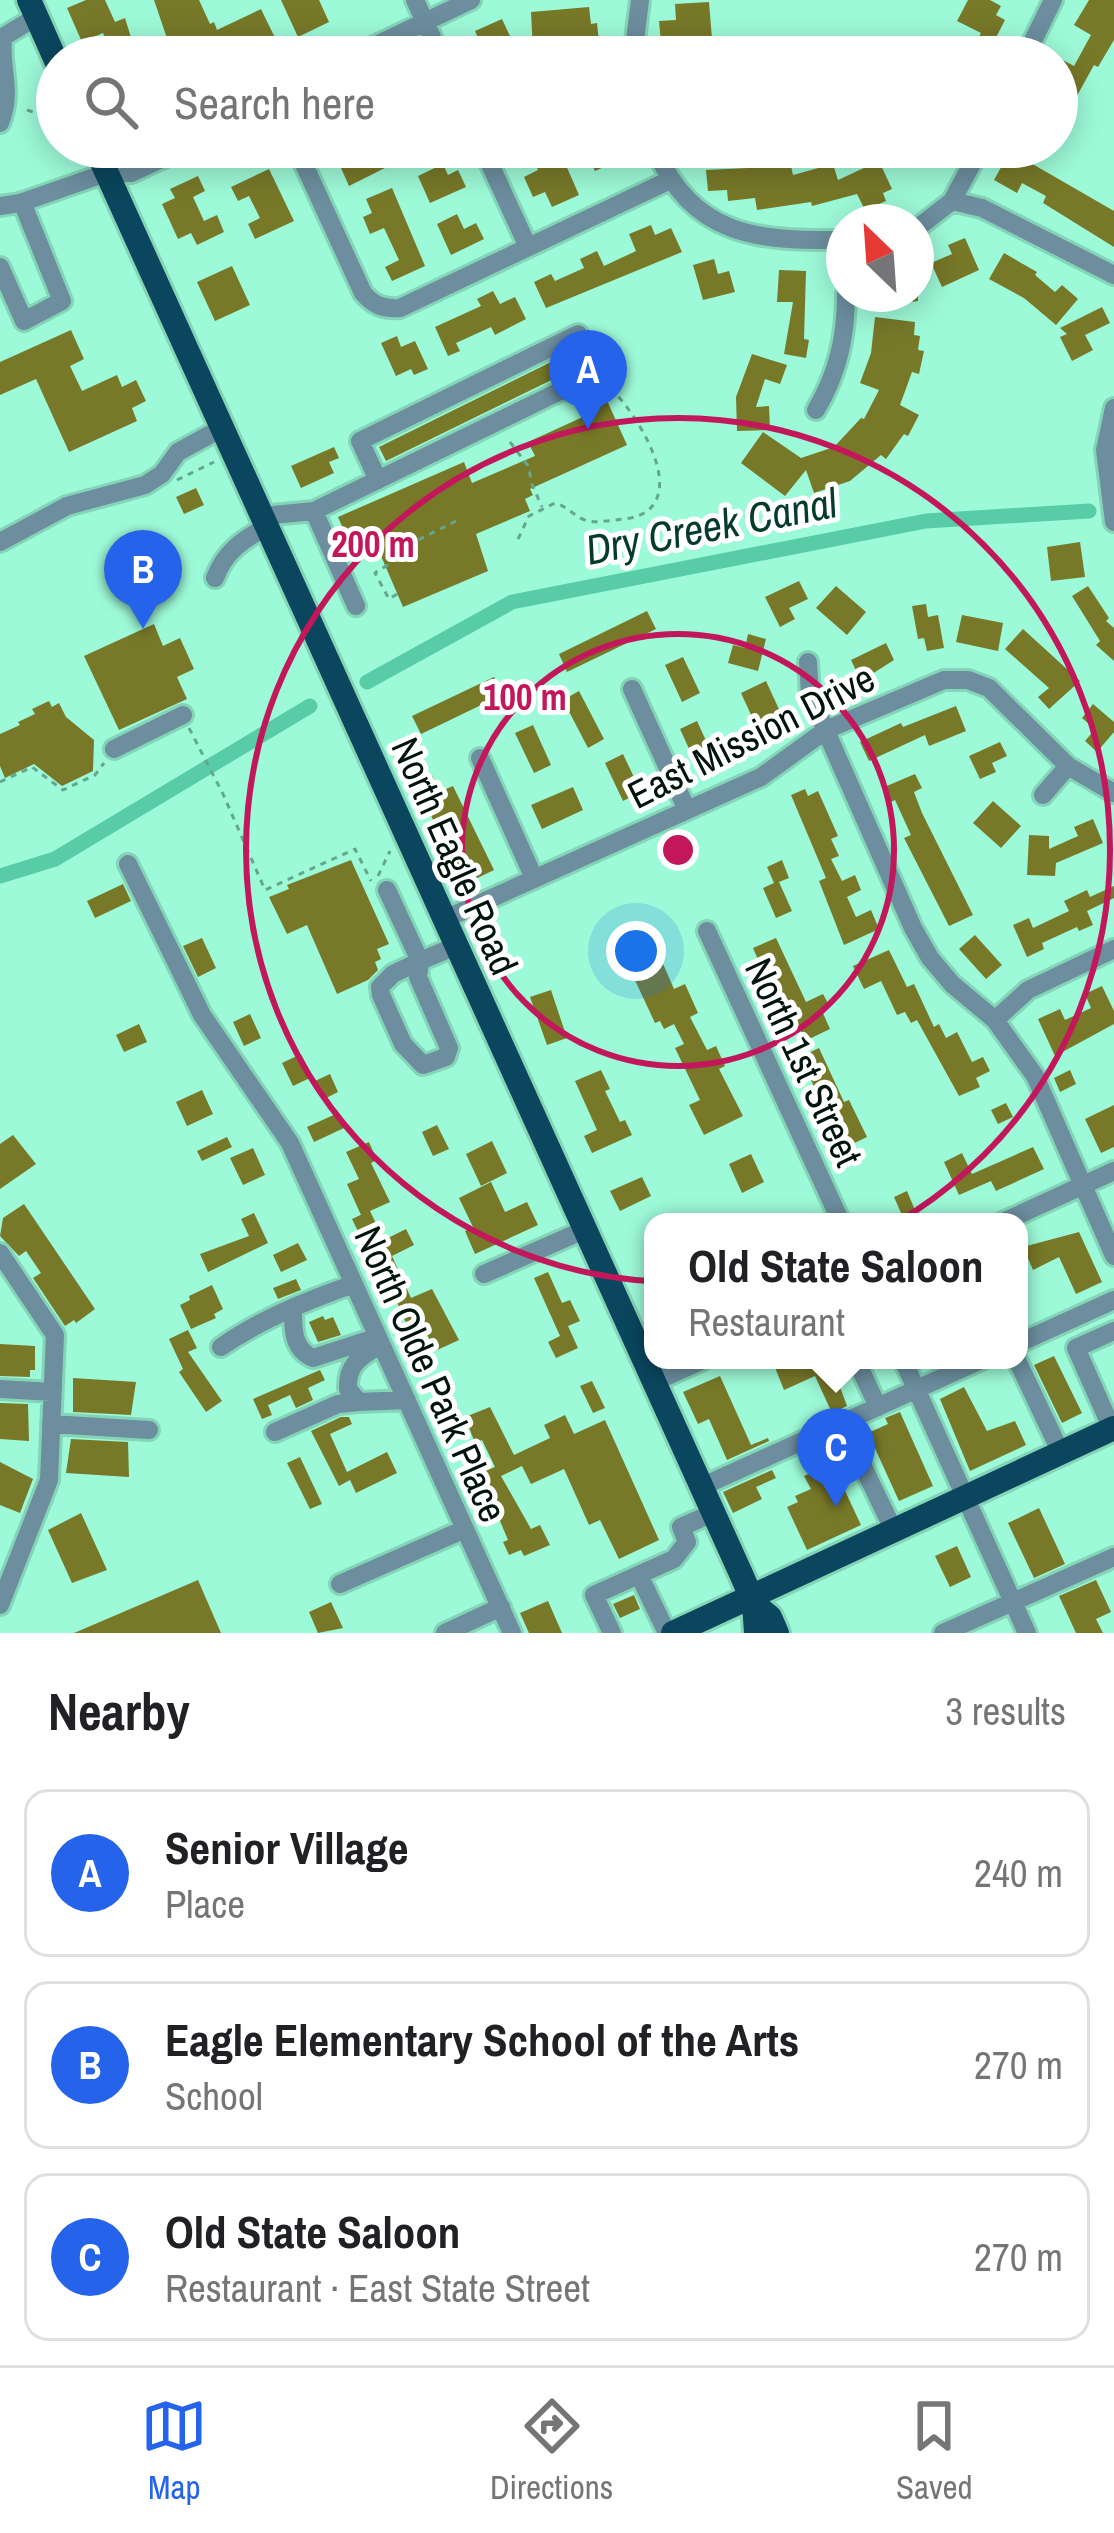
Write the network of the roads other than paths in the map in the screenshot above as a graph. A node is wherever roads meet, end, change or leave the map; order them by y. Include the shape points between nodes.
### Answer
1 (416, 0) edge
2 (471, 0) edge
3 (640, 0) edge
4 (1053, 0) edge
5 (33, 9) edge
6 (425, 22) junction
7 (395, 36) edge
8 (431, 36) edge
9 (635, 36) edge
10 (1035, 36) edge
11 (0, 123) edge
12 (104, 168) edge
13 (109, 168) edge
14 (142, 168) edge
15 (306, 168) edge
16 (492, 168) edge
17 (664, 168) edge
18 (970, 168) edge
19 (106, 172) junction
20 (670, 180) junction
21 (952, 201) junction
22 (22, 202) junction
23 (0, 206) edge
24 (934, 215) edge
25 (826, 239) edge
26 (528, 248) junction
27 (0, 267) edge
28 (1114, 275) edge
29 (844, 312) edge
30 (1114, 408) edge
31 (816, 410) dead end
32 (222, 428) junction
33 (379, 480) junction
34 (314, 512) junction
35 (264, 521) junction
36 (1114, 522) edge
37 (0, 542) edge
38 (215, 578) dead end
39 (356, 606) dead end
40 (808, 662) dead end
41 (632, 689) dead end
42 (183, 715) road end
43 (826, 730) junction
44 (113, 749) road end
45 (480, 758) dead end
46 (1068, 766) junction
47 (1114, 793) edge
48 (1043, 795) dead end
49 (687, 810) junction
50 (128, 864) dead end
51 (534, 878) junction
52 (387, 890) road end
53 (445, 919) junction
54 (706, 931) dead end
55 (456, 946) junction
56 (1114, 950) edge
57 (420, 961) junction
58 (995, 1020) junction
59 (1114, 1171) edge
60 (1082, 1186) junction
61 (837, 1213) edge
62 (1023, 1213) edge
63 (584, 1230) junction
64 (0, 1253) edge
65 (1114, 1256) edge
66 (484, 1274) dead end
67 (354, 1284) junction
68 (1114, 1300) edge
69 (292, 1308) junction
70 (1114, 1330) edge
71 (1028, 1338) edge
72 (380, 1340) junction
73 (221, 1347) dead end
74 (644, 1365) edge
75 (646, 1369) edge
76 (683, 1369) edge
77 (860, 1369) edge
78 (907, 1369) edge
79 (961, 1369) edge
80 (1021, 1369) edge
81 (652, 1383) junction
82 (0, 1389) edge
83 (916, 1389) junction
84 (52, 1392) junction
85 (407, 1400) junction
86 (359, 1402) junction
87 (878, 1407) junction
88 (842, 1423) junction
89 (51, 1424) junction
90 (1113, 1429) edge
91 (149, 1430) dead end
92 (275, 1432) dead end
93 (1061, 1453) junction
94 (700, 1487) junction
95 (967, 1498) junction
96 (713, 1513) junction
97 (465, 1528) junction
98 (894, 1531) junction
99 (1114, 1557) edge
100 (639, 1575) junction
101 (340, 1584) dead end
102 (752, 1599) junction
103 (1013, 1601) junction
104 (0, 1605) edge
105 (501, 1607) junction
106 (458, 1630) edge
107 (512, 1633) edge
108 (612, 1633) edge
109 (670, 1633) edge
110 (756, 1633) edge
111 (777, 1633) edge
112 (943, 1633) edge
113 (1028, 1633) edge

1 - 6 street
2 - 6 street
3 - 9 street
4 - 10 street
5 - 11 street via 3,38 8,101
6 - 7 street
6 - 8 street
12 - 19 main road, North Eagle Road
13 - 19 street
14 - 19 street
15 - 26 street via 363,293 379,306 400,308
16 - 26 street
17 - 20 street
18 - 21 street
19 - 22 street
19 - 32 main road, North Eagle Road
20 - 25 street via 706,217 752,237
20 - 26 street
21 - 24 street
21 - 28 street via 982,208
22 - 23 street
22 - 27 street via 62,301 24,321
29 - 31 street via 832,382
30 - 36 street via 1105,450
32 - 35 main road, North Eagle Road
32 - 37 street via 178,452 146,485 67,506
33 - 33 street via 597,373 578,334 360,441
33 - 34 street
34 - 35 street
34 - 39 street
35 - 38 street via 222,560
35 - 53 main road, North Eagle Road
40 - 43 street via 807,684
41 - 49 street
42 - 44 street
43 - 46 street, East Mission Drive via 918,688 968,680 1004,700
43 - 49 street, East Mission Drive via 761,777
43 - 58 street via 930,958
45 - 51 street
46 - 47 street, East Mission Drive
46 - 48 street
49 - 51 street, East Mission Drive
50 - 67 street, North Olde Park Place via 202,1015 290,1143
51 - 53 street, East Mission Drive
52 - 57 street
53 - 55 main road, North Eagle Road
54 - 61 street, North 1st Street
55 - 57 street
55 - 63 main road, North Eagle Road
56 - 58 street via 1028,989
57 - 57 street via 418,977 449,1048 423,1065 403,1044 380,987
58 - 60 street via 1035,1076
59 - 60 street
60 - 62 street
60 - 65 street
63 - 66 street
63 - 74 main road, North Eagle Road
64 - 84 street via 55,1335
67 - 69 street
67 - 72 street, North Olde Park Place
68 - 71 street
69 - 72 street via 293,1336 313,1358
69 - 73 street
70 - 90 street via 1076,1348
72 - 85 street, North Olde Park Place
72 - 86 street via 347,1376
75 - 81 main road, North Eagle Road
76 - 81 street
77 - 87 street
78 - 83 street
79 - 83 street
80 - 93 street
81 - 94 main road, North Eagle Road
82 - 84 street
83 - 87 street
83 - 95 street
84 - 89 street
85 - 86 street
85 - 97 street, North Olde Park Place
86 - 92 street
87 - 88 street
88 - 94 street
88 - 98 street
89 - 91 street
89 - 104 street via 49,1480
90 - 93 main road
93 - 95 main road
94 - 96 main road, North Eagle Road
95 - 98 main road
95 - 103 street
96 - 100 street via 681,1527 687,1542 674,1559
96 - 102 main road, North Eagle Road
97 - 101 street
97 - 105 street, North Olde Park Place
98 - 102 main road
99 - 103 street
100 - 108 street via 594,1595
100 - 109 street
102 - 109 main road
102 - 110 main road
102 - 111 main road
103 - 112 street
103 - 113 street
105 - 106 street
105 - 107 street, North Olde Park Place

